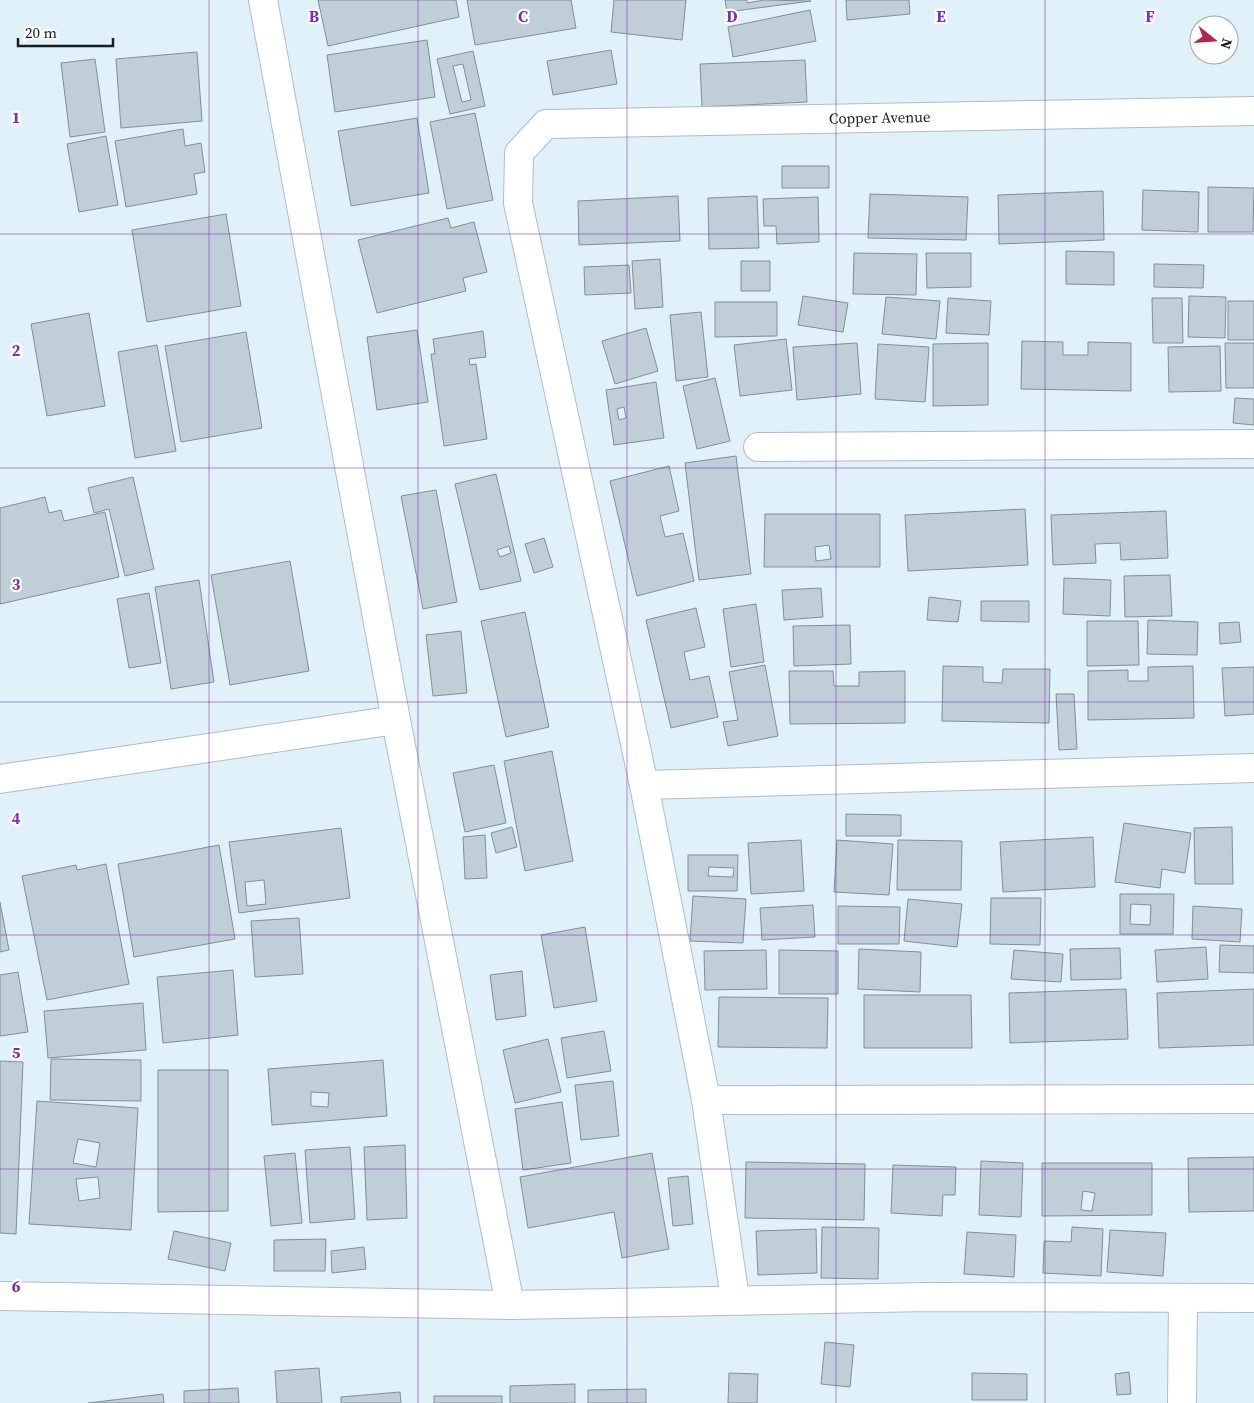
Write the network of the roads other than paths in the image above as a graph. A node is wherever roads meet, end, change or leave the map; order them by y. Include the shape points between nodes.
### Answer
1 (263, 0) edge
2 (1254, 111) edge
3 (1254, 444) edge
4 (758, 447) dead end
5 (396, 720) junction
6 (1254, 768) edge
7 (0, 779) edge
8 (644, 785) junction
9 (1254, 1099) edge
10 (706, 1100) junction
11 (0, 1296) edge
12 (1183, 1298) junction
13 (1254, 1298) edge
14 (734, 1299) junction
15 (510, 1305) junction
16 (1182, 1403) edge

1 - 5 street
2 - 8 street, Copper Avenue via 546,124 519,152 518,203
3 - 4 street
5 - 7 street
5 - 15 street
6 - 8 street
8 - 10 street
9 - 10 street
10 - 14 street
11 - 15 street
12 - 13 street
12 - 14 street via 927,1296
12 - 16 street
14 - 15 street

